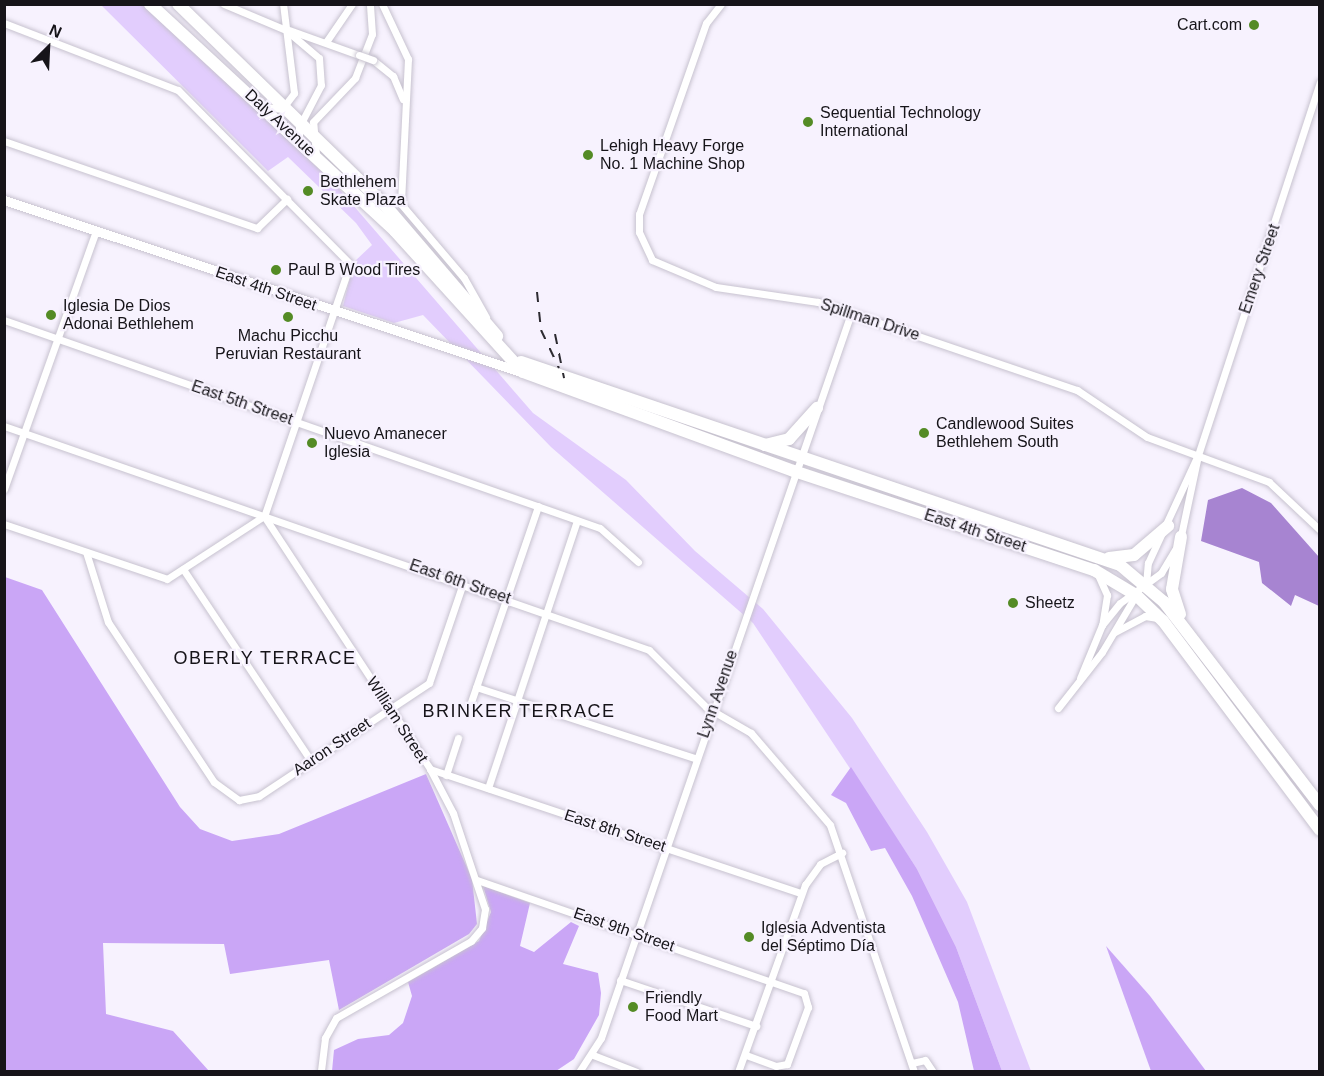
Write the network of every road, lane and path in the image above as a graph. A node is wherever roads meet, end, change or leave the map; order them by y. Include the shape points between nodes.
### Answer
1 (150, 4) edge
2 (178, 4) edge
3 (224, 4) edge
4 (283, 4) edge
5 (352, 4) edge
6 (370, 4) edge
7 (382, 4) edge
8 (721, 4) edge
9 (4, 23) edge
10 (286, 30) junction
11 (326, 42) junction
12 (1320, 82) edge
13 (263, 106) junction
14 (284, 107) junction
15 (404, 111) junction
16 (301, 123) junction
17 (311, 132) junction
18 (4, 141) edge
19 (299, 142) junction
20 (318, 159) junction
21 (287, 199) junction
22 (4, 201) edge
23 (96, 231) junction
24 (335, 312) junction
25 (851, 313) junction
26 (4, 320) edge
27 (496, 334) junction
28 (58, 339) junction
29 (535, 373) junction
30 (569, 387) junction
31 (817, 408) junction
32 (297, 422) junction
33 (4, 426) edge
34 (24, 433) junction
35 (751, 444) junction
36 (1198, 455) junction
37 (796, 466) junction
38 (4, 489) edge
39 (538, 506) junction
40 (264, 516) junction
41 (577, 520) junction
42 (4, 524) edge
43 (1168, 526) junction
44 (1320, 530) edge
45 (1181, 537) junction
46 (86, 552) junction
47 (1106, 558) junction
48 (638, 562) dead end
49 (183, 568) junction
50 (1094, 570) junction
51 (463, 583) junction
52 (1146, 584) junction
53 (1136, 595) junction
54 (506, 598) junction
55 (546, 611) junction
56 (1163, 621) junction
57 (1102, 625) junction
58 (1115, 632) junction
59 (1190, 634) junction
60 (1080, 678) junction
61 (476, 687) junction
62 (517, 700) junction
63 (471, 702) dead end
64 (1058, 708) dead end
65 (390, 709) junction
66 (711, 711) junction
67 (458, 738) dead end
68 (695, 758) junction
69 (311, 761) junction
70 (430, 769) junction
71 (446, 775) junction
72 (488, 788) junction
73 (1320, 806) edge
74 (1320, 830) edge
75 (665, 847) junction
76 (841, 851) junction
77 (477, 880) junction
78 (801, 893) junction
79 (636, 934) junction
80 (620, 980) junction
81 (771, 981) junction
82 (756, 1026) junction
83 (592, 1055) junction
84 (746, 1055) junction
85 (912, 1063) junction
86 (321, 1071) edge
87 (579, 1071) edge
88 (637, 1071) edge
89 (738, 1071) edge
90 (914, 1071) edge
91 (933, 1071) edge

1 - 13 highway, Daly Avenue
2 - 14 highway, Daly Avenue
3 - 10 street
4 - 10 street
5 - 11 street
6 - 17 street via 372,34 355,78 318,114
7 - 15 street via 408,59
8 - 25 street, Spillman Drive via 706,23 639,214 639,232 652,260 700,282
9 - 21 street via 189,99
10 - 11 street
10 - 14 street via 294,90
10 - 16 street via 311,46 322,71 319,93
11 - 15 street, bridge via 373,60 398,84
12 - 36 street, Emery Street
13 - 14 street
13 - 19 highway, Daly Avenue
14 - 16 highway, Daly Avenue
15 - 27 street via 398,184 402,209 464,278
16 - 17 highway, Daly Avenue
16 - 19 street
17 - 20 street
17 - 27 highway, Daly Avenue via 423,246
18 - 21 street via 257,228
19 - 20 highway, Daly Avenue
20 - 29 highway, Daly Avenue via 395,231 506,359
21 - 24 street via 350,264
22 - 23 main road, East 4th Street
23 - 24 main road, East 4th Street
23 - 28 street
24 - 29 main road, East 4th Street via 492,365
24 - 32 street
25 - 31 street, Lynn Avenue
25 - 36 street, Spillman Drive via 1077,390 1147,437
26 - 28 street, East 5th Street
27 - 29 highway, Daly Avenue
28 - 32 street, East 5th Street
28 - 34 street
29 - 30 highway, East 4th Street
29 - 30 highway, East 4th Street via 556,376
30 - 35 highway, East 4th Street
30 - 37 highway, East 4th Street via 584,398
31 - 35 highway via 782,443
31 - 37 street, Lynn Avenue
32 - 39 street, East 5th Street
32 - 40 street
33 - 34 street, East 6th Street
34 - 38 street
34 - 40 street, East 6th Street
35 - 37 highway, East 4th Street
36 - 43 street, Emery Street via 1187,470
36 - 44 street, Spillman Drive via 1269,482
36 - 45 street, Emery Street
37 - 47 highway, East 4th Street
37 - 50 highway, East 4th Street
37 - 66 street, Lynn Avenue
39 - 41 street, East 5th Street
39 - 54 street
40 - 49 street
40 - 51 street, East 6th Street
40 - 65 street, William Street
41 - 48 street, East 5th Street via 610,534
41 - 55 street
42 - 46 street
43 - 47 highway via 1134,555
43 - 52 street, Emery Street via 1148,563
45 - 52 street, Emery Street via 1161,573
45 - 59 highway via 1172,589
46 - 49 street via 167,579
46 - 69 street, Aaron Street via 108,622 214,782 234,800 259,796
47 - 52 highway, East 4th Street
49 - 69 street
50 - 53 highway, East 4th Street
50 - 57 street via 1107,595
51 - 54 street, East 6th Street
51 - 65 street, Aaron Street via 429,683
52 - 53 street, Emery Street
52 - 59 highway, East 4th Street
53 - 56 highway, East 4th Street
53 - 57 street, Emery Street via 1120,603
53 - 58 street, Emery Street
54 - 55 street, East 6th Street
54 - 61 street
55 - 62 street
55 - 66 street, East 6th Street via 642,646
56 - 58 street via 1144,616
56 - 74 highway, East 4th Street
57 - 60 street, Emery Street
58 - 60 street, Emery Street
59 - 73 highway, East 4th Street
60 - 64 street, Emery Street
61 - 62 street
61 - 63 street
62 - 68 street
62 - 72 street
65 - 69 street, Aaron Street
65 - 70 street, William Street
66 - 68 street, Lynn Avenue
66 - 76 street, East 6th Street via 751,733 824,816
67 - 71 street
68 - 75 street, Lynn Avenue
70 - 71 street, East 8th Street
70 - 77 street, William Street via 453,813
71 - 72 street, East 8th Street
72 - 75 street, East 8th Street
75 - 78 street, East 8th Street
75 - 79 street, Lynn Avenue
76 - 78 street via 820,864
76 - 85 street, East 6th Street
77 - 79 street, East 9th Street
77 - 86 street, William Street via 485,916 477,937 336,1018 326,1038
78 - 81 street
79 - 80 street, Lynn Avenue
79 - 81 street, East 9th Street
80 - 82 street
80 - 83 street, Lynn Avenue
81 - 82 street
81 - 84 street, East 9th Street via 804,993 808,1007 787,1064 776,1066
82 - 84 street
83 - 87 street, Lynn Avenue
83 - 88 street
84 - 89 street
85 - 90 street, East 6th Street
85 - 91 street via 925,1060

